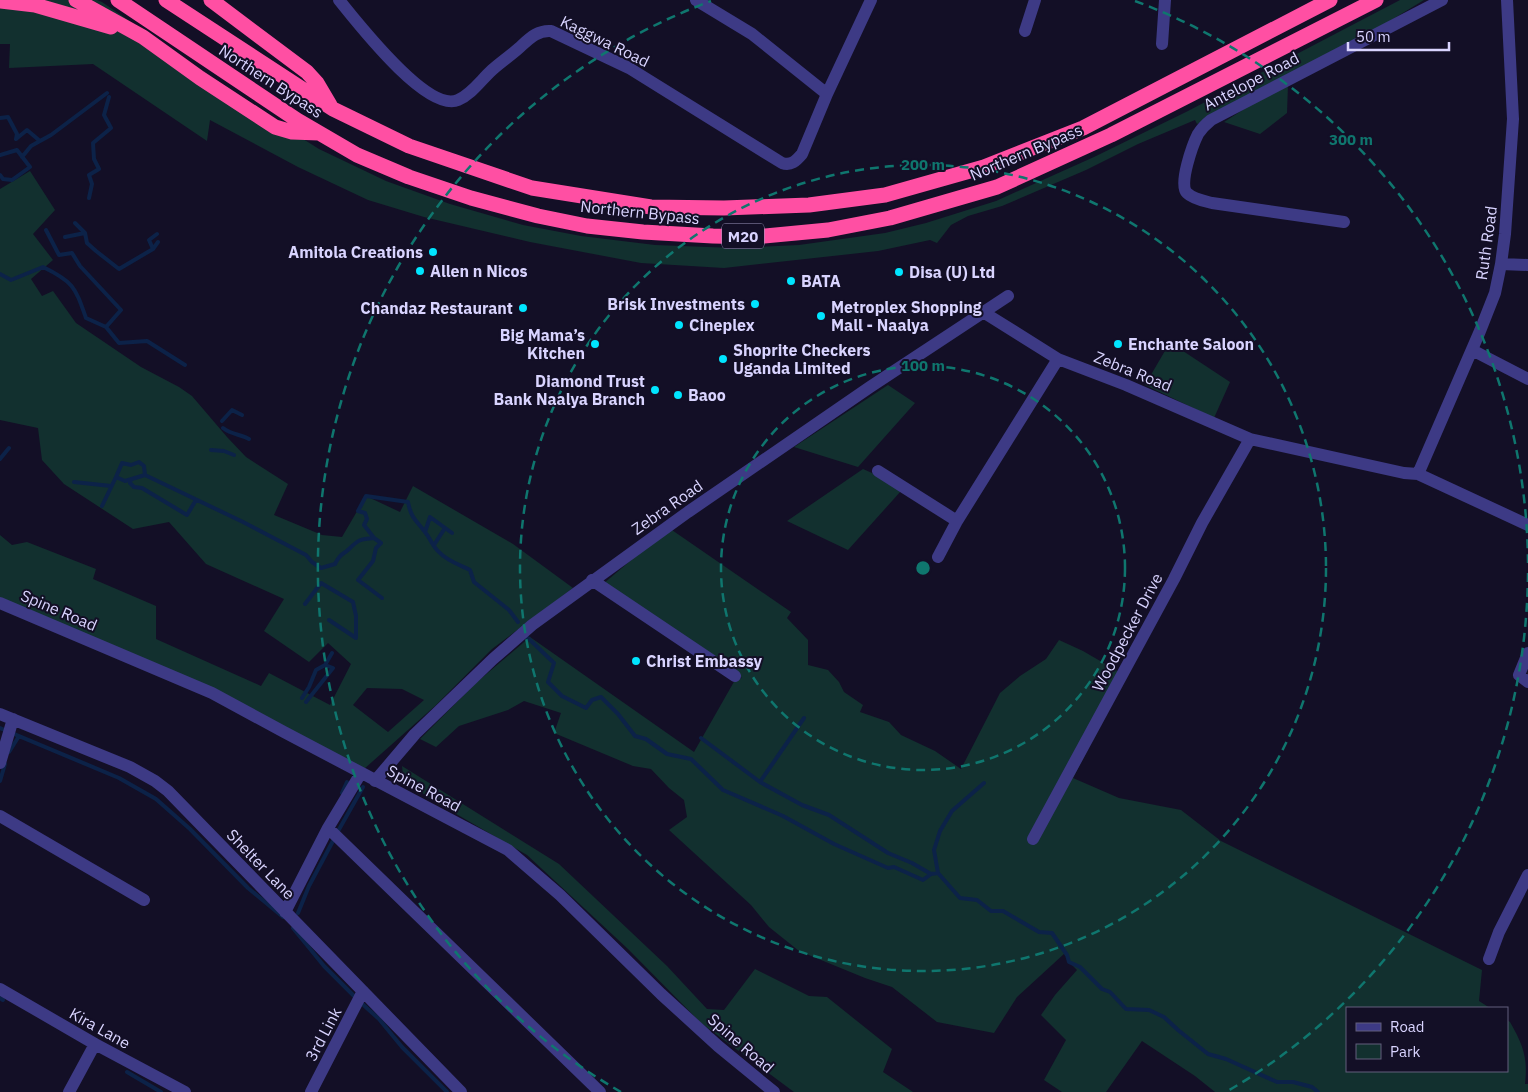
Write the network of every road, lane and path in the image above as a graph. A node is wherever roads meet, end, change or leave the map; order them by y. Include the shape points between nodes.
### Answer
1 (76, 0) edge
2 (118, 0) edge
3 (166, 0) edge
4 (210, 0) edge
5 (339, 0) edge
6 (696, 0) edge
7 (871, 0) edge
8 (1034, 0) edge
9 (1165, 0) edge
10 (1330, 0) edge
11 (1376, 0) edge
12 (1442, 0) edge
13 (1507, 0) edge
14 (0, 1) edge
15 (1025, 31) dead end
16 (143, 38) junction
17 (1162, 44) dead end
18 (827, 94) junction
19 (332, 109) junction
20 (320, 133) junction
21 (1344, 222) dead end
22 (1501, 264) junction
23 (1528, 265) edge
24 (1008, 296) dead end
25 (983, 312) junction
26 (1472, 350) junction
27 (1058, 359) junction
28 (1528, 378) edge
29 (1250, 439) junction
30 (878, 472) dead end
31 (1418, 474) junction
32 (957, 521) junction
33 (1528, 525) edge
34 (938, 557) dead end
35 (592, 580) junction
36 (0, 603) edge
37 (1528, 653) edge
38 (736, 676) dead end
39 (1528, 682) edge
40 (0, 714) edge
41 (11, 727) junction
42 (0, 763) edge
43 (361, 773) junction
44 (376, 781) junction
45 (0, 816) edge
46 (333, 833) junction
47 (1033, 839) dead end
48 (1528, 875) edge
49 (144, 900) dead end
50 (285, 912) junction
51 (1489, 959) dead end
52 (0, 989) edge
53 (363, 992) junction
54 (95, 1044) junction
55 (69, 1092) edge
56 (185, 1092) edge
57 (311, 1092) edge
58 (462, 1092) edge
59 (600, 1092) edge
60 (774, 1092) edge

1 - 16 highway
2 - 20 highway, Northern Bypass / M20
3 - 19 highway, Northern Bypass / M20
4 - 19 highway via 307,72 317,82
5 - 18 street, Kaggwa Road via 396,67 445,102 467,95 532,36 543,30 551,31 629,68 787,165 802,154
6 - 18 street via 752,34
7 - 18 street
8 - 15 street
9 - 17 street
10 - 19 highway, Northern Bypass / M20 via 1083,128 1011,157 885,195 809,205 651,206 532,188 409,146
11 - 20 highway, Northern Bypass / M20 via 1111,134 997,187 890,218 828,230 755,237 587,226 472,198 408,177
12 - 21 street, Antelope Road via 1211,120 1197,136 1183,185 1194,198
13 - 22 street, Ruth Road via 1513,119
14 - 16 highway via 35,5
16 - 20 highway via 275,127 292,132
22 - 23 street
22 - 26 street, Ruth Road via 1495,293
24 - 25 street, Zebra Road
25 - 27 street, Zebra Road
25 - 35 street, Zebra Road
26 - 28 street
26 - 31 street, Ruth Road
27 - 29 street, Zebra Road
27 - 32 street
29 - 31 street, Zebra Road
29 - 47 street, Woodpecker Drive
30 - 32 street
31 - 33 street, Zebra Road
32 - 34 street
35 - 38 street
35 - 44 street, Zebra Road via 493,659 415,734
36 - 43 street, Spine Road via 212,693
37 - 39 street via 1519,675
40 - 41 street, Shelter Lane
41 - 42 street
41 - 50 street, Shelter Lane via 130,767 155,781
43 - 44 street, Spine Road
43 - 46 street
44 - 60 street, Spine Road via 508,850 560,895 718,1046
45 - 49 street
46 - 50 street
46 - 59 street
48 - 51 street
50 - 53 street, Shelter Lane
52 - 54 street, Kira Lane
53 - 57 street, 3rd Link
53 - 58 street, Shelter Lane
54 - 55 street
54 - 56 street, Kira Lane

